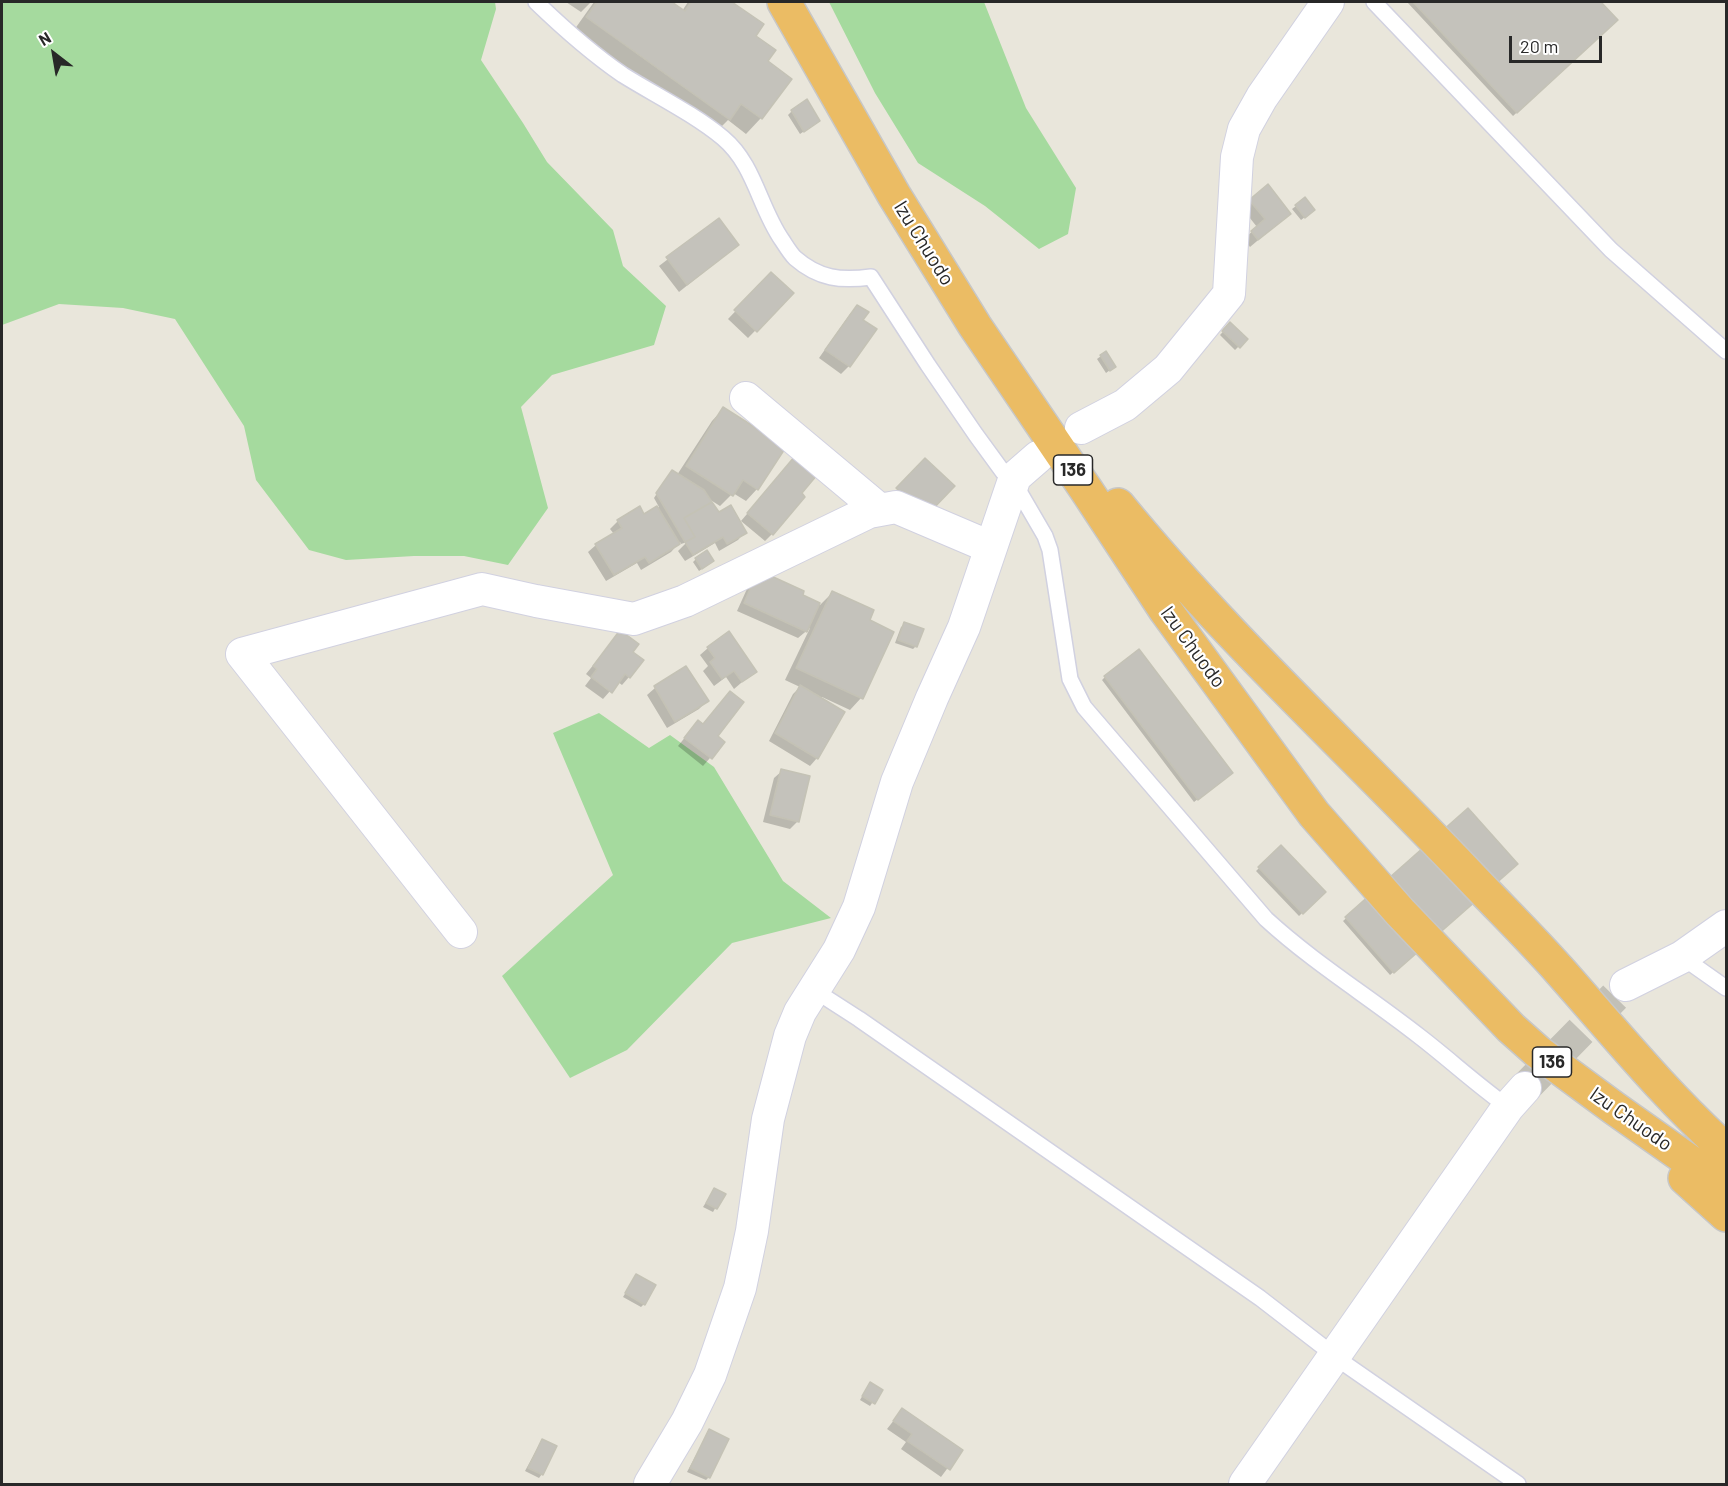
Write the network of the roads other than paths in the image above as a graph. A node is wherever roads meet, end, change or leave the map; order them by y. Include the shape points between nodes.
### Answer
1 (536, 2) edge
2 (784, 2) edge
3 (806, 2) edge
4 (1328, 2) edge
5 (1374, 2) edge
6 (1726, 351) edge
7 (746, 398) dead end
8 (1081, 428) dead end
9 (1038, 457) dead end
10 (1013, 481) junction
11 (880, 510) junction
12 (990, 547) junction
13 (1726, 926) edge
14 (461, 932) dead end
15 (1682, 957) junction
16 (1626, 985) tunnel mouth
17 (1726, 988) edge
18 (814, 990) junction
19 (1633, 1054) junction
20 (1517, 1097) joint
21 (1614, 1108) junction
22 (1726, 1120) edge
23 (1726, 1150) edge
24 (1726, 1186) edge
25 (1726, 1215) edge
26 (1336, 1357) junction
27 (651, 1485) edge
28 (1245, 1485) edge
29 (1518, 1485) edge

1 - 10 lane via 575,40 723,138 740,155 770,224 793,256 814,272 836,279 871,277 964,417
2 - 21 highway, Izu Chuodo / 136 via 894,195 975,326 1166,611 1314,814 1400,912 1511,1028
3 - 19 highway, Izu Chuodo / 136 via 896,166 1093,474 1233,635 1470,876
4 - 8 street via 1244,129 1237,157 1229,294 1168,369 1125,405
5 - 6 lane via 1611,250
7 - 11 street
9 - 10 street
10 - 12 street
10 - 20 lane via 1050,550 1070,679 1084,707 1266,919 1297,948 1419,1035 1482,1089
11 - 12 street via 896,507
11 - 14 street via 685,601 634,619 482,589 243,654
12 - 18 street via 964,627 897,782 859,908
13 - 15 street
15 - 16 street
15 - 17 lane
18 - 26 lane via 1250,1291
18 - 27 street via 790,1036 768,1119 740,1287 710,1375
19 - 22 highway
19 - 23 highway, Izu Chuodo / 136
20 - 26 street
21 - 24 highway, Izu Chuodo / 136
21 - 25 highway, 136
26 - 28 street
26 - 29 lane

